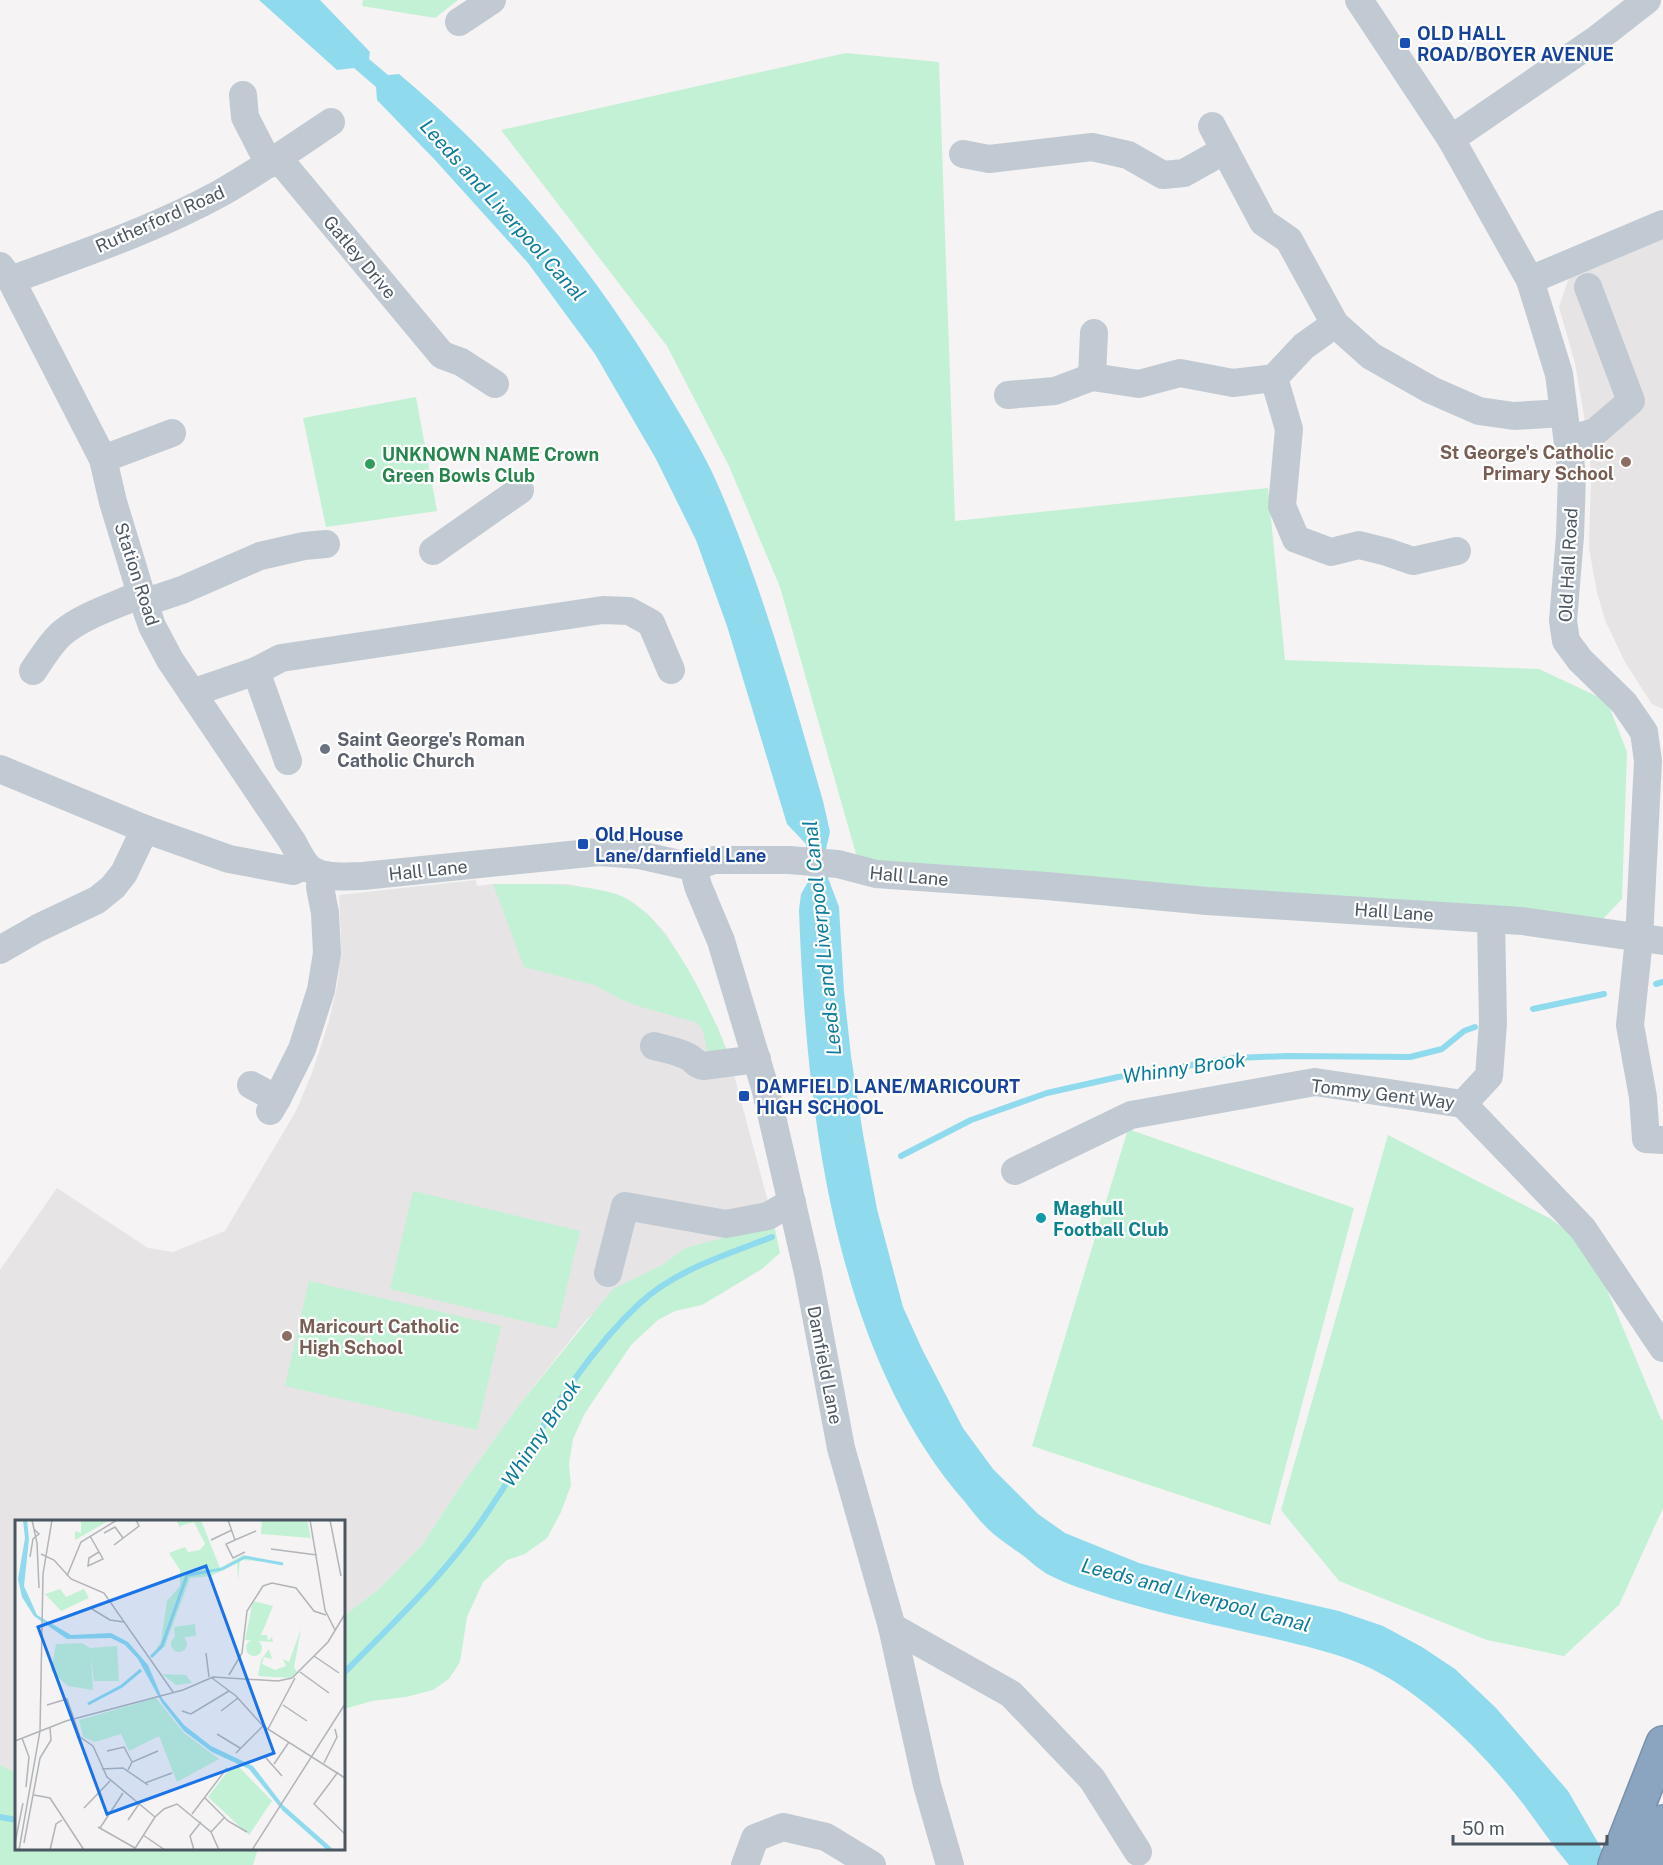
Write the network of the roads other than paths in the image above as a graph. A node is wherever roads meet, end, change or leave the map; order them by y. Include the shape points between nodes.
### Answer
1 (492, 0) edge
2 (1359, 0) edge
3 (1647, 0) edge
4 (459, 22) dead end
5 (243, 95) dead end
6 (331, 122) dead end
7 (1212, 126) dead end
8 (1451, 139) junction
9 (1225, 150) junction
10 (963, 154) dead end
11 (273, 161) junction
12 (1663, 224) edge
13 (5, 273) edge
14 (1530, 280) junction
15 (1588, 287) dead end
16 (1335, 324) junction
17 (1094, 333) dead end
18 (1092, 377) junction
19 (1274, 378) junction
20 (495, 384) dead end
21 (1008, 395) dead end
22 (1567, 427) junction
23 (172, 433) dead end
24 (103, 459) junction
25 (520, 490) dead end
26 (326, 544) dead end
27 (433, 551) dead end
28 (1458, 552) dead end
29 (142, 599) junction
30 (671, 670) dead end
31 (34, 672) dead end
32 (256, 672) junction
33 (192, 693) junction
34 (288, 761) dead end
35 (0, 769) edge
36 (145, 829) junction
37 (693, 867) junction
38 (316, 870) junction
39 (1491, 919) junction
40 (1651, 940) edge
41 (0, 950) edge
42 (654, 1046) dead end
43 (757, 1059) junction
44 (252, 1085) dead end
45 (1463, 1104) junction
46 (1663, 1140) edge
47 (1016, 1170) dead end
48 (792, 1202) junction
49 (608, 1273) dead end
50 (1663, 1348) edge
51 (892, 1627) junction
52 (1663, 1743) edge
53 (1663, 1822) edge
54 (1138, 1852) dead end
55 (1628, 1859) edge
56 (745, 1865) edge
57 (872, 1865) edge
58 (950, 1865) edge

1 - 4 street
2 - 8 street, Old Hall Road
3 - 8 street
5 - 11 street, Gatley Drive via 245,117
6 - 11 street, Rutherford Road
7 - 9 street
8 - 14 street, Old Hall Road
9 - 10 street via 1184,173 1163,175 1128,155 1092,147 989,159
9 - 16 street via 1263,222 1289,240
11 - 13 street, Rutherford Road via 219,194 138,232
11 - 20 street, Gatley Drive via 442,355
12 - 14 street
13 - 24 street, Station Road
14 - 22 street, Old Hall Road via 1559,374
15 - 22 street via 1631,401 1595,432
16 - 19 street via 1304,346
16 - 22 street via 1371,356 1431,390 1479,411
17 - 18 street
18 - 19 street via 1139,384 1180,373 1233,383
18 - 21 street via 1055,391
19 - 28 street via 1289,429 1282,506 1296,539 1331,552 1359,545 1413,561
22 - 40 street, Old Hall Road via 1572,475 1563,621 1566,641 1624,703 1644,732 1648,761
23 - 24 street
24 - 29 street, Station Road
25 - 27 street
26 - 29 street via 260,556 182,590
29 - 31 street via 79,622 62,633
29 - 33 street, Station Road via 170,660
30 - 32 street via 651,623 629,611 603,610 281,658
32 - 33 street
32 - 34 street
33 - 38 street, Station Road via 292,841
35 - 36 street, Hall Lane
36 - 38 street, Hall Lane via 241,862 293,871
36 - 41 street via 113,887 97,900
37 - 38 street, Hall Lane via 639,855 599,852 363,876
37 - 39 street, Hall Lane via 714,860 789,860 828,863 876,874
37 - 43 street, Damfield Lane via 721,941
38 - 44 street via 325,913 327,953 321,990 302,1050 273,1105
39 - 40 street, Hall Lane
39 - 45 street, Tommy Gent Way via 1493,1023 1489,1076
40 - 46 street, Old Hall Road via 1630,1025 1646,1139
42 - 43 street via 686,1055 703,1066
43 - 48 street, Damfield Lane
45 - 47 street, Tommy Gent Way via 1315,1082 1131,1115
45 - 50 street via 1583,1229
48 - 49 street via 768,1216 726,1224 625,1206
48 - 51 street, Damfield Lane via 841,1448
51 - 54 street via 1011,1694 1092,1779
51 - 58 street, Damfield Lane via 927,1785
52 - 55 highway
53 - 55 highway
56 - 57 street via 755,1838 783,1827 826,1837

